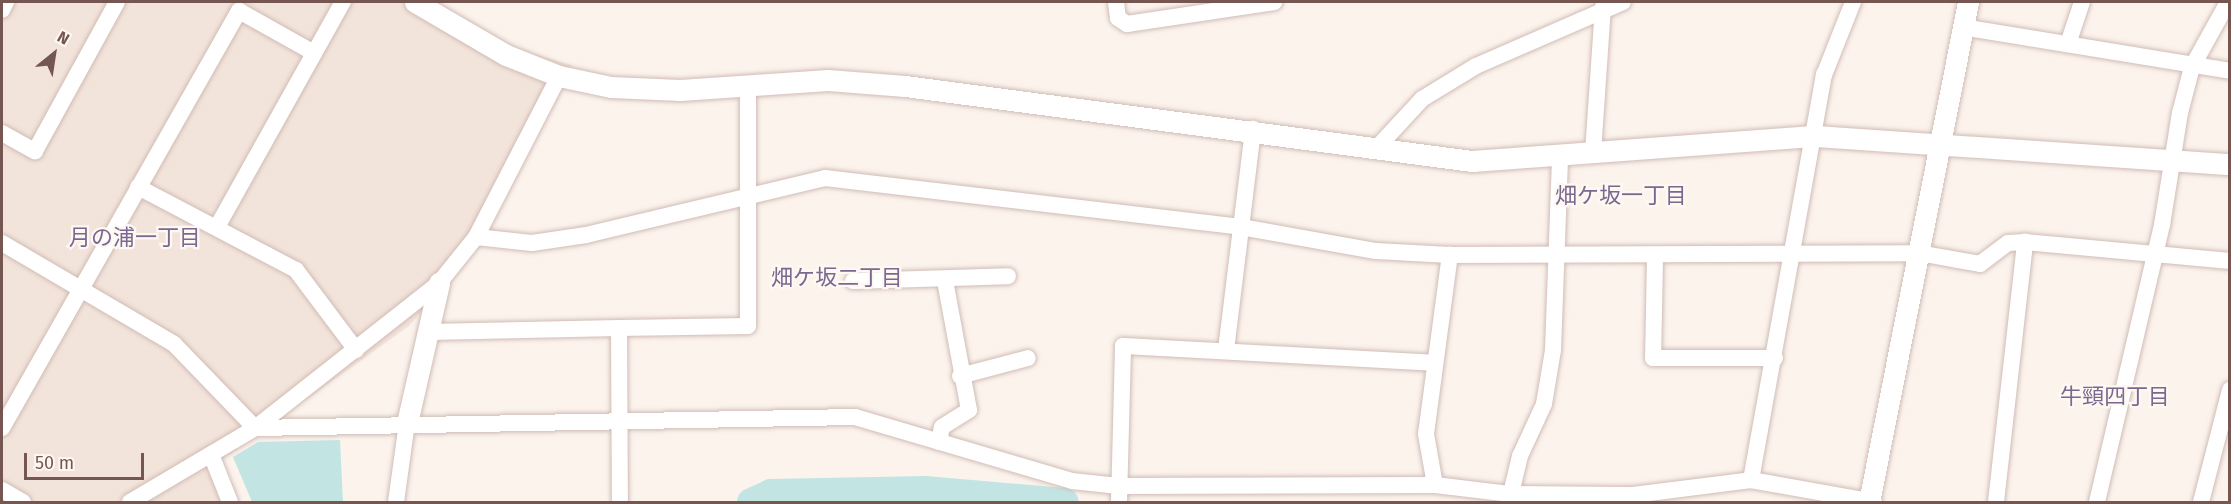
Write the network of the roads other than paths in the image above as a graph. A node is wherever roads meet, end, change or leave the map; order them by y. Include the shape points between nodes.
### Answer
1 (6, 2) edge
2 (117, 2) edge
3 (343, 2) edge
4 (415, 2) edge
5 (1116, 2) edge
6 (1274, 2) edge
7 (1623, 2) edge
8 (1853, 2) edge
9 (1968, 2) edge
10 (2082, 2) edge
11 (2228, 2) edge
12 (1603, 7) junction
13 (2, 10) edge
14 (1962, 27) junction
15 (2068, 44) junction
16 (314, 53) junction
17 (2192, 67) junction
18 (2229, 72) edge
19 (559, 76) junction
20 (748, 84) junction
21 (1253, 129) junction
22 (2, 133) edge
23 (1816, 136) junction
24 (1938, 146) junction
25 (1374, 151) junction
26 (1593, 153) junction
27 (1560, 157) junction
28 (2175, 161) junction
29 (2229, 164) edge
30 (138, 188) junction
31 (750, 192) junction
32 (217, 227) junction
33 (1241, 227) junction
34 (476, 237) junction
35 (2025, 242) junction
36 (2, 243) edge
37 (1919, 253) junction
38 (1450, 255) junction
39 (1557, 258) junction
40 (1655, 258) junction
41 (1795, 258) junction
42 (2154, 258) junction
43 (2229, 261) edge
44 (1008, 276) dead end
45 (945, 280) junction
46 (853, 281) dead end
47 (439, 283) junction
48 (81, 287) junction
49 (619, 328) junction
50 (429, 332) junction
51 (356, 350) junction
52 (1226, 350) junction
53 (1028, 358) dead end
54 (1774, 358) junction
55 (1435, 363) junction
56 (960, 376) junction
57 (2229, 390) edge
58 (618, 420) junction
59 (407, 423) junction
60 (255, 428) junction
61 (2, 429) edge
62 (939, 442) junction
63 (212, 457) junction
64 (1751, 480) junction
65 (1435, 485) junction
66 (2, 490) edge
67 (1119, 494) edge
68 (1510, 498) edge
69 (23, 502) edge
70 (130, 502) edge
71 (230, 502) edge
72 (396, 502) edge
73 (620, 502) edge
74 (1871, 502) edge
75 (1996, 502) edge
76 (2097, 502) edge
77 (2201, 502) edge

1 - 13 street
2 - 22 street via 35,151
3 - 16 street
4 - 19 street via 506,55
5 - 6 street via 1118,18 1127,24
7 - 12 street
8 - 23 street via 1824,75
9 - 14 street
10 - 15 street
11 - 17 street
12 - 25 street via 1476,66 1422,99
12 - 26 street
14 - 15 street
14 - 24 street
15 - 17 street
16 - 30 street via 239,10
16 - 32 street
17 - 18 street
17 - 28 street via 2180,113
19 - 20 street via 612,87 669,89
19 - 34 street
20 - 21 street via 828,80 905,86
20 - 31 street
21 - 25 street
21 - 33 street
23 - 24 street
23 - 26 street
23 - 41 street
24 - 28 street
24 - 37 street
25 - 27 street via 1472,161
26 - 27 street
27 - 39 street
28 - 29 street
28 - 42 street
30 - 32 street
30 - 48 street
31 - 33 street via 825,178
31 - 34 street via 554,240 532,243
31 - 49 street via 748,326
32 - 51 street via 296,270
33 - 38 street via 1376,250
33 - 52 street
34 - 47 street
35 - 37 street via 2008,243 1980,264
35 - 42 street
35 - 75 street
36 - 48 street
37 - 41 street
37 - 74 street
38 - 39 street
38 - 55 street
39 - 40 street
39 - 68 street via 1544,404
40 - 41 street
40 - 54 street via 1653,358
41 - 54 street
42 - 43 street
42 - 76 street
44 - 45 street
45 - 46 street
45 - 56 street
47 - 50 street
47 - 51 street
48 - 60 street via 174,344
48 - 61 street
49 - 50 street
49 - 58 street
50 - 59 street
51 - 60 street
52 - 55 street
52 - 67 street via 1123,346
53 - 56 street
54 - 64 street
55 - 65 street via 1426,434
56 - 62 street via 969,410 942,428
57 - 77 street
58 - 59 street
58 - 62 street via 855,417
58 - 73 street
59 - 60 street
59 - 72 street
60 - 63 street
62 - 67 street
63 - 70 street
63 - 71 street
64 - 68 street via 1634,495
64 - 74 street
65 - 67 street
65 - 68 street
66 - 69 street

